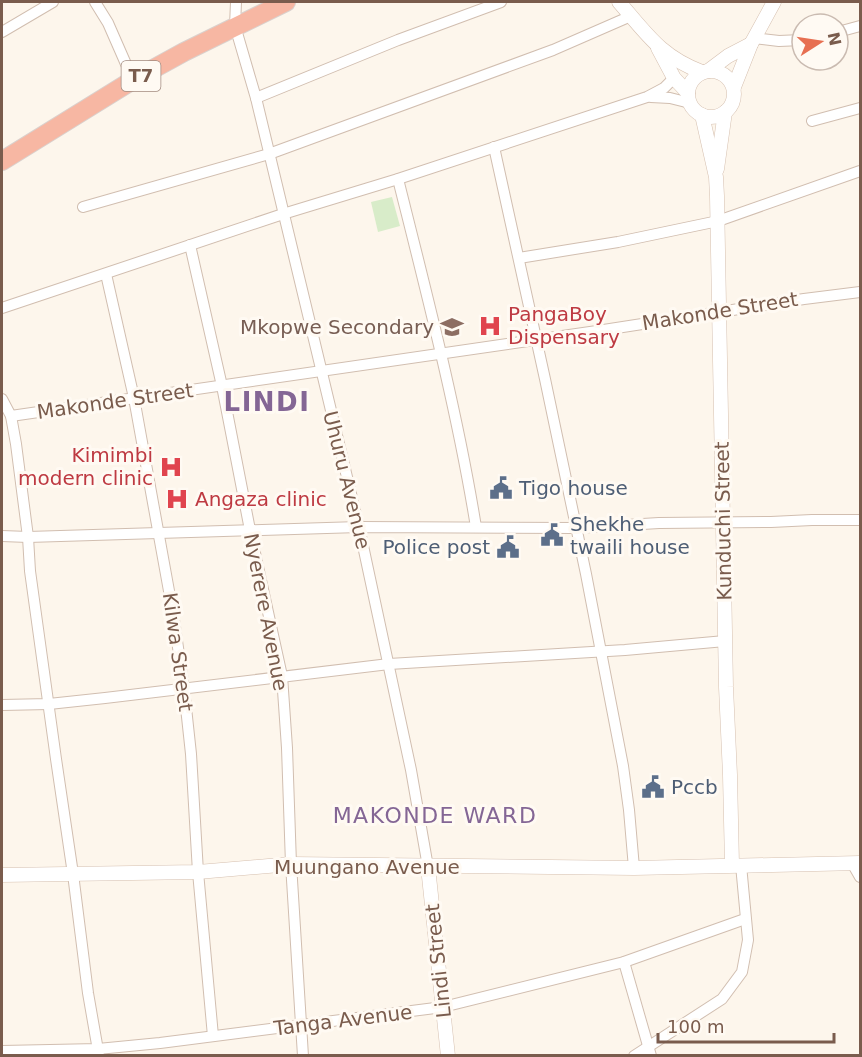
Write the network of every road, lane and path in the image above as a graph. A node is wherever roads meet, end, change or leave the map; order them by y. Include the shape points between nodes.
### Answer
1 (53, 2) edge
2 (95, 2) edge
3 (236, 2) edge
4 (286, 2) edge
5 (501, 2) edge
6 (619, 2) edge
7 (774, 2) edge
8 (631, 16) junction
9 (235, 26) junction
10 (2, 32) edge
11 (753, 41) junction
12 (790, 41) edge
13 (657, 46) junction
14 (705, 71) junction
15 (674, 78) junction
16 (133, 80) junction
17 (734, 87) junction
18 (647, 97) junction
19 (256, 98) junction
20 (689, 98) junction
21 (861, 108) edge
22 (726, 112) junction
23 (702, 115) junction
24 (812, 121) dead end
25 (494, 147) junction
26 (269, 154) junction
27 (2, 161) edge
28 (861, 171) edge
29 (716, 177) junction
30 (398, 179) junction
31 (83, 207) dead end
32 (283, 214) junction
33 (718, 221) junction
34 (190, 245) junction
35 (519, 258) junction
36 (106, 273) junction
37 (861, 292) edge
38 (2, 308) edge
39 (720, 313) junction
40 (536, 339) junction
41 (441, 353) junction
42 (320, 372) junction
43 (222, 386) junction
44 (134, 398) junction
45 (2, 399) edge
46 (10, 416) junction
47 (861, 520) edge
48 (723, 522) junction
49 (359, 527) junction
50 (476, 527) junction
51 (577, 528) junction
52 (250, 530) junction
53 (159, 532) junction
54 (2, 536) edge
55 (28, 537) junction
56 (725, 641) junction
57 (600, 651) junction
58 (389, 664) junction
59 (282, 676) junction
60 (184, 689) junction
61 (49, 704) junction
62 (2, 705) edge
63 (856, 863) edge
64 (291, 864) junction
65 (736, 865) junction
66 (428, 867) junction
67 (634, 868) junction
68 (198, 872) junction
69 (73, 874) junction
70 (2, 875) edge
71 (861, 878) edge
72 (745, 919) junction
73 (624, 962) junction
74 (443, 1007) junction
75 (301, 1026) junction
76 (213, 1036) junction
77 (2, 1051) edge
78 (650, 1051) edge
79 (98, 1052) edge
80 (303, 1056) edge
81 (448, 1056) edge
82 (634, 1056) edge

1 - 10 street
2 - 16 street
3 - 9 street, Uhuru Avenue
4 - 9 highway, T7
5 - 19 street
6 - 8 main road
7 - 11 main road
8 - 13 main road
8 - 26 street via 553,50
9 - 16 highway, T7
9 - 19 street, Uhuru Avenue
11 - 12 street
11 - 14 main road
11 - 17 main road
13 - 14 main road via 686,66
13 - 15 main road
14 - 17 main road via 721,72
14 - 20 main road via 694,79
15 - 18 street
15 - 20 main road
16 - 27 highway, T7
17 - 22 main road via 734,101
18 - 20 street
18 - 25 street
19 - 26 street, Uhuru Avenue
20 - 23 main road
21 - 24 street
22 - 23 main road via 714,117
22 - 29 main road
23 - 29 main road
25 - 30 street
25 - 35 street
26 - 31 street
26 - 32 street, Uhuru Avenue
28 - 33 street
29 - 33 main road, Kunduchi Street
30 - 32 street
30 - 41 street
32 - 34 street
32 - 42 street, Uhuru Avenue
33 - 35 street via 618,243
33 - 39 main road, Kunduchi Street
34 - 36 street
34 - 43 street, Nyerere Avenue
35 - 40 street
36 - 38 street
36 - 44 street, Kilwa Street
37 - 39 street, Makonde Street
39 - 40 street, Makonde Street
39 - 48 main road, Kunduchi Street
40 - 41 street, Makonde Street
40 - 51 street
41 - 42 street, Makonde Street
41 - 50 street
42 - 43 street, Makonde Street
42 - 49 street, Uhuru Avenue
43 - 44 street, Makonde Street
43 - 52 street, Nyerere Avenue
44 - 46 street, Makonde Street
44 - 53 street, Kilwa Street
45 - 46 street
46 - 55 street
47 - 48 street
48 - 51 street
48 - 56 main road, Kunduchi Street
49 - 50 street
49 - 52 street
49 - 58 street, Uhuru Avenue
50 - 51 street
51 - 57 street
52 - 53 street
52 - 59 street, Nyerere Avenue
53 - 55 street
53 - 60 street, Kilwa Street
54 - 55 street
55 - 61 street
56 - 57 street
56 - 65 main road, Kunduchi Street
57 - 58 street
57 - 67 street via 623,766
58 - 59 street
58 - 66 street, Uhuru Avenue
59 - 60 street
59 - 64 street, Nyerere Avenue
60 - 61 street
60 - 68 street, Kilwa Street
61 - 62 street
61 - 69 street
63 - 65 main road, Muungano Avenue
63 - 71 street
64 - 66 main road, Muungano Avenue
64 - 68 main road, Muungano Avenue
64 - 75 street, Nyerere Avenue
65 - 67 main road, Muungano Avenue
65 - 72 street, Kunduchi Street
66 - 67 main road, Muungano Avenue
66 - 74 main road, Lindi Street
68 - 69 main road, Muungano Avenue
68 - 76 street, Kilwa Street
69 - 70 main road, Muungano Avenue
69 - 79 street
72 - 73 street, Tanga Avenue
72 - 78 street, Kunduchi Street via 748,940 742,972 722,999
73 - 74 street, Tanga Avenue
73 - 78 street
74 - 75 street, Tanga Avenue
74 - 81 main road, Lindi Street
75 - 76 street, Tanga Avenue
75 - 80 street, Nyerere Avenue
76 - 79 street, Tanga Avenue
77 - 79 street, Tanga Avenue
78 - 82 street, Kunduchi Street

